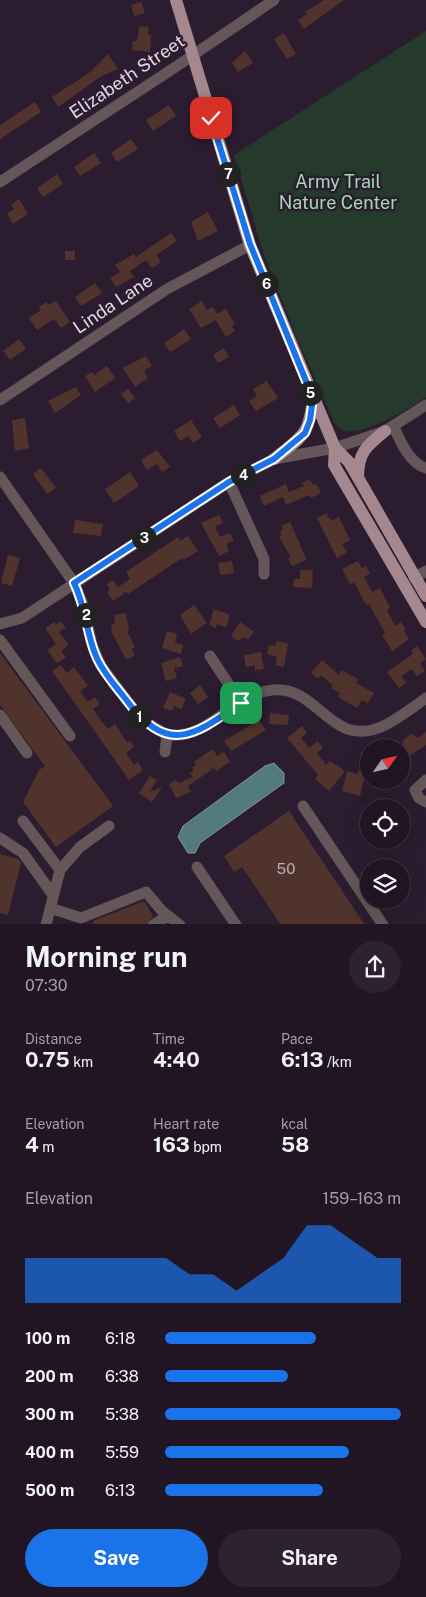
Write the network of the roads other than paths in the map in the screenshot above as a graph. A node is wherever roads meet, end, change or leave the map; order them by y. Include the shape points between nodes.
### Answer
1 (176, 0) edge
2 (274, 0) edge
3 (192, 54) junction
4 (0, 182) edge
5 (250, 244) junction
6 (313, 398) junction
7 (0, 400) edge
8 (426, 405) edge
9 (389, 429) junction
10 (335, 448) junction
11 (274, 459) junction
12 (426, 468) edge
13 (0, 476) edge
14 (358, 478) junction
15 (229, 482) junction
16 (426, 571) edge
17 (264, 574) dead end
18 (78, 581) junction
19 (408, 581) junction
20 (426, 596) edge
21 (426, 622) edge
22 (0, 624) edge
23 (0, 640) edge
24 (210, 656) dead end
25 (426, 698) edge
26 (241, 703) junction
27 (0, 715) edge
28 (167, 735) junction
29 (70, 736) dead end
30 (165, 752) dead end
31 (27, 753) dead end
32 (426, 780) edge
33 (426, 802) edge
34 (303, 806) dead end
35 (23, 821) dead end
36 (109, 826) dead end
37 (0, 838) edge
38 (197, 867) dead end
39 (60, 870) junction
40 (54, 895) junction
41 (50, 908) junction
42 (168, 916) junction
43 (46, 924) edge
44 (153, 924) edge
45 (180, 924) edge
46 (236, 924) edge
47 (383, 924) edge

1 - 3 main road
2 - 3 street, Elizabeth Street
3 - 4 street, Elizabeth Street
3 - 5 main road
5 - 6 main road
5 - 7 street, Linda Lane via 167,289
6 - 10 main road
6 - 11 main road via 305,433
8 - 9 street
9 - 10 street
9 - 12 street via 414,461
9 - 14 main road via 370,443 358,462
10 - 11 street
10 - 14 main road via 349,462
10 - 19 main road via 334,465
11 - 15 street
13 - 18 street
14 - 19 main road
15 - 17 street via 264,559
15 - 18 street
16 - 19 street
18 - 22 street via 22,618
18 - 28 street via 94,650 101,666 141,719
19 - 20 main road
19 - 21 main road
23 - 29 street
24 - 26 street
25 - 26 street via 380,728 354,731 333,723 307,699 285,690 266,691
26 - 28 street via 200,730 178,736
27 - 31 street
28 - 30 street
32 - 33 street via 415,790
34 - 47 street
35 - 39 street
36 - 39 street via 80,847
37 - 40 street via 23,853
38 - 46 street
39 - 40 street
40 - 41 street
41 - 42 street via 81,918 146,892
41 - 43 street
42 - 44 street
42 - 45 street

